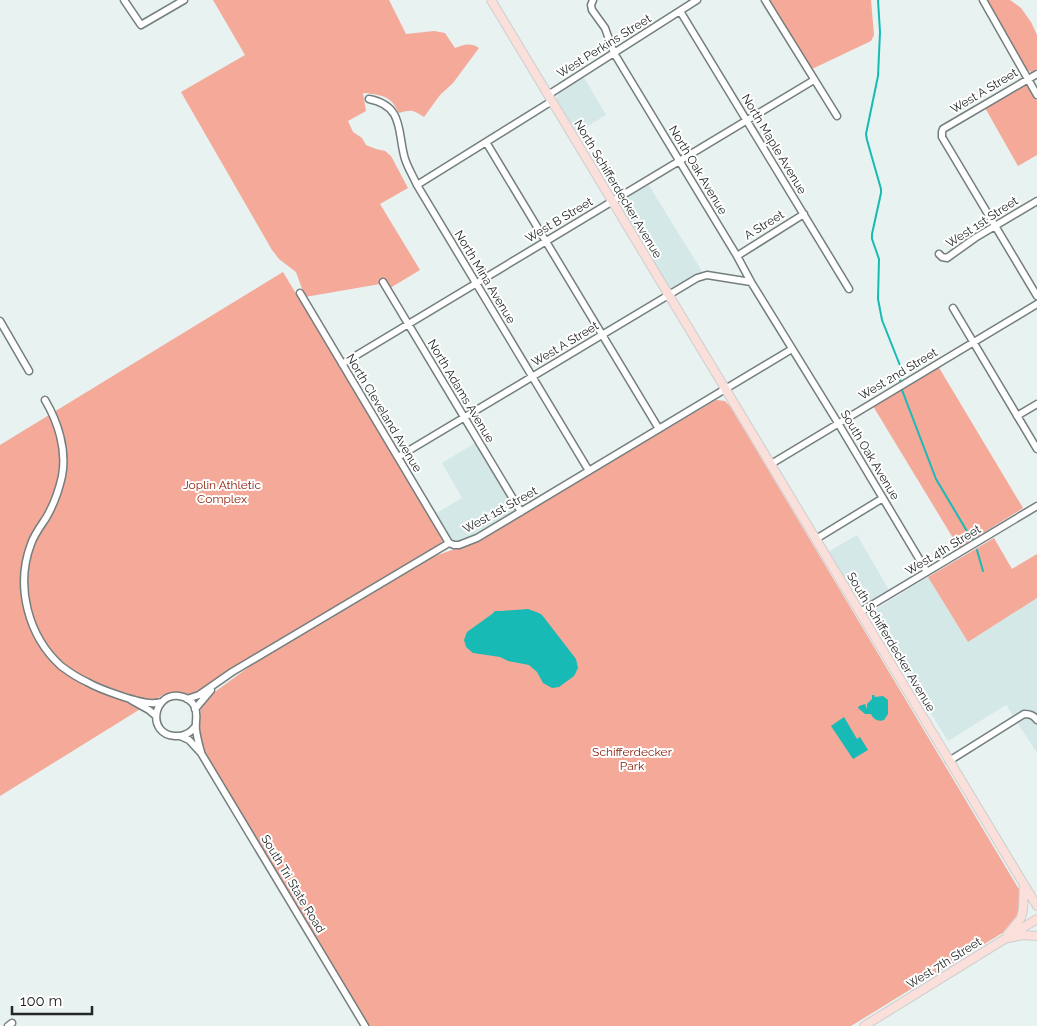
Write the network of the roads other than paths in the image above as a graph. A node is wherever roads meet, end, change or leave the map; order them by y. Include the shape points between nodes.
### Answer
1 (124, 0) edge
2 (184, 0) edge
3 (491, 0) edge
4 (593, 0) edge
5 (698, 0) edge
6 (766, 0) edge
7 (983, 0) edge
8 (680, 11) junction
9 (614, 53) junction
10 (1037, 74) edge
11 (1027, 78) junction
12 (814, 80) junction
13 (1037, 95) edge
14 (550, 98) junction
15 (369, 99) dead end
16 (837, 116) dead end
17 (747, 120) junction
18 (486, 142) junction
19 (680, 161) junction
20 (417, 185) junction
21 (612, 201) junction
22 (1037, 201) edge
23 (804, 214) junction
24 (995, 226) junction
25 (546, 241) junction
26 (939, 254) dead end
27 (737, 256) junction
28 (383, 282) dead end
29 (751, 282) junction
30 (476, 283) junction
31 (849, 289) dead end
32 (300, 293) dead end
33 (669, 295) junction
34 (1037, 296) edge
35 (1037, 304) edge
36 (953, 308) dead end
37 (0, 322) edge
38 (408, 324) junction
39 (602, 334) junction
40 (973, 342) junction
41 (792, 349) junction
42 (342, 364) junction
43 (29, 371) dead end
44 (532, 376) junction
45 (726, 389) junction
46 (45, 400) dead end
47 (1037, 404) edge
48 (1017, 416) junction
49 (464, 418) junction
50 (838, 424) junction
51 (659, 428) junction
52 (1037, 449) edge
53 (398, 457) junction
54 (771, 464) junction
55 (589, 471) junction
56 (883, 498) junction
57 (1037, 506) edge
58 (521, 512) junction
59 (816, 538) junction
60 (449, 543) junction
61 (927, 572) junction
62 (860, 612) junction
63 (217, 684) junction
64 (126, 697) junction
65 (187, 699) junction
66 (162, 702) junction
67 (195, 708) junction
68 (156, 716) junction
69 (1037, 720) edge
70 (195, 727) junction
71 (180, 736) junction
72 (202, 754) junction
73 (949, 762) junction
74 (1024, 883) junction
75 (1037, 906) edge
76 (1037, 919) edge
77 (1037, 936) edge
78 (1005, 939) junction
79 (365, 1026) edge
80 (864, 1026) edge

1 - 2 street via 141,25
3 - 14 main road, North Schifferdecker Avenue
4 - 9 street, North Oak Avenue via 592,10 605,28
5 - 8 street, West Perkins Street
6 - 12 street
7 - 11 street
8 - 9 street, West Perkins Street
8 - 17 street, North Maple Avenue
9 - 14 street, West Perkins Street
9 - 19 street, North Oak Avenue
10 - 11 street, West A Street
11 - 13 street
11 - 24 street, West A Street via 942,132
12 - 16 street
12 - 17 street, West B Street
14 - 18 street, West Perkins Street
14 - 21 main road, North Schifferdecker Avenue
15 - 20 street, North Mina Avenue via 383,104 394,114 405,158
17 - 19 street, West B Street
17 - 23 street, North Maple Avenue
18 - 20 street, West Perkins Street
18 - 25 street
19 - 21 street, West B Street
19 - 27 street, North Oak Avenue
20 - 30 street, North Mina Avenue
21 - 25 street, West B Street
21 - 33 main road, North Schifferdecker Avenue
22 - 24 street, West 1st Street
23 - 27 street, A Street
23 - 31 street, North Maple Avenue
24 - 26 street, West 1st Street via 947,258
24 - 34 street
25 - 30 street, West B Street
25 - 39 street
27 - 29 street, North Oak Avenue
28 - 38 street, North Adams Avenue
29 - 33 street, West A Street via 707,275
29 - 41 street, North Oak Avenue
30 - 38 street, West B Street
30 - 44 street, North Mina Avenue
32 - 42 street, North Cleveland Avenue
33 - 39 street, West A Street
33 - 45 main road, North Schifferdecker Avenue
35 - 40 street, West 2nd Street
36 - 40 street
37 - 43 street
38 - 42 street, West B Street
38 - 49 street, North Adams Avenue
39 - 44 street, West A Street
39 - 51 street
40 - 48 street
40 - 50 street, West 2nd Street
41 - 45 street, West 1st Street
41 - 50 street, South Oak Avenue
42 - 53 street, North Cleveland Avenue
44 - 49 street, West A Street
44 - 55 street, North Mina Avenue
45 - 51 street, West 1st Street
45 - 54 main road, South Schifferdecker Avenue
46 - 64 street via 59,429 63,474 28,554 24,579 31,622 42,644 61,666 92,685
47 - 48 street
48 - 52 street
49 - 53 street, West A Street
49 - 58 street, North Adams Avenue
50 - 54 street, West 2nd Street
50 - 56 street, South Oak Avenue
51 - 55 street, West 1st Street
53 - 60 street, North Cleveland Avenue
54 - 59 main road, South Schifferdecker Avenue
55 - 58 street, West 1st Street
56 - 59 street
56 - 61 street, South Oak Avenue
57 - 61 street, West 4th Street
58 - 60 street, West 1st Street via 469,541
59 - 62 main road, South Schifferdecker Avenue
60 - 63 street, West 1st Street
61 - 62 street, West 4th Street
62 - 73 main road, South Schifferdecker Avenue
63 - 65 street, West 1st Street
63 - 67 street, West 1st Street
64 - 66 street via 154,704
64 - 68 street
65 - 66 street via 174,696
65 - 67 street
66 - 68 street
67 - 70 street, South Tri State Road
68 - 71 street, South Tri State Road via 162,731 169,736
69 - 73 street via 1030,714 1024,714
70 - 71 street
70 - 72 street, South Tri State Road
71 - 72 street, South Tri State Road via 189,740
72 - 79 street, South Tri State Road
73 - 74 main road, South Schifferdecker Avenue
74 - 75 main road, South Schifferdecker Avenue
74 - 78 main road via 1021,918
76 - 78 main road, West 7th Street
77 - 78 main road
78 - 80 main road, West 7th Street

